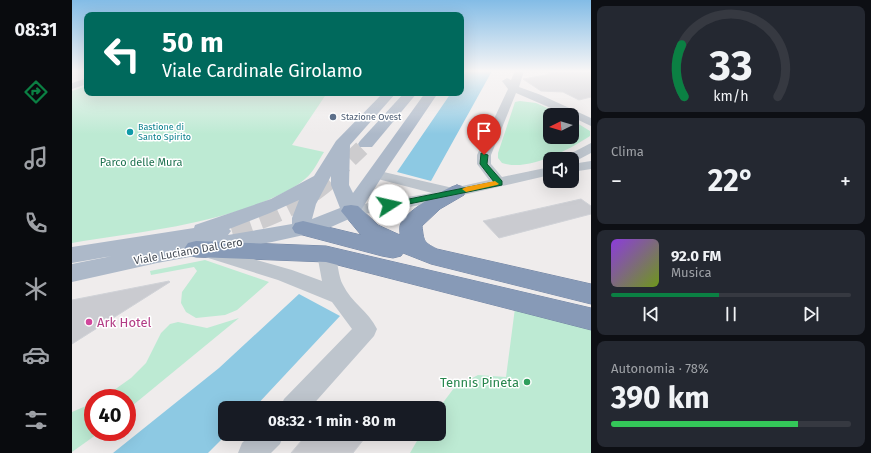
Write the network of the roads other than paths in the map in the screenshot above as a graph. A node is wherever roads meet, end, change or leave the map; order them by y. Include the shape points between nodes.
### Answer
1 (512, 92) edge
2 (522, 92) edge
3 (387, 96) edge
4 (408, 96) edge
5 (430, 96) edge
6 (591, 122) edge
7 (342, 144) junction
8 (366, 144) tunnel mouth
9 (591, 147) edge
10 (579, 154) edge
11 (591, 165) edge
12 (579, 167) edge
13 (543, 173) edge
14 (375, 174) junction
15 (322, 178) junction
16 (499, 183) junction
17 (457, 191) junction
18 (351, 211) junction
19 (303, 228) junction
20 (193, 242) junction
21 (424, 252) junction
22 (326, 254) junction
23 (72, 255) edge
24 (72, 273) edge
25 (591, 294) edge
26 (338, 296) junction
27 (591, 319) edge
28 (299, 401) edge
29 (263, 441) edge
30 (252, 453) edge

1 - 16 street via 484,155 484,164
2 - 6 street
3 - 7 main road, Viale Luciano Dal Cero
4 - 8 main road
5 - 14 main road
7 - 15 main road, Viale Luciano Dal Cero
7 - 18 main road via 340,185
9 - 10 street
11 - 12 street
13 - 16 street
14 - 17 street via 431,188
14 - 18 main road
15 - 19 main road, Viale Luciano Dal Cero via 306,204 302,218
15 - 20 main road, Viale Luciano Dal Cero via 305,189
16 - 17 street
17 - 18 street via 415,201
17 - 21 highway via 433,205 411,224 412,239
18 - 19 main road, Viale Luciano Dal Cero via 322,224
18 - 21 highway via 364,226 383,238
19 - 20 main road, Viale Luciano Dal Cero
19 - 21 highway via 330,233 361,244
19 - 22 highway
20 - 22 highway
20 - 23 main road, Viale Luciano Dal Cero
20 - 24 main road, Viale Luciano Dal Cero
20 - 26 street
21 - 25 highway
22 - 26 street via 326,268
22 - 27 highway
26 - 28 street via 366,329
29 - 30 street

